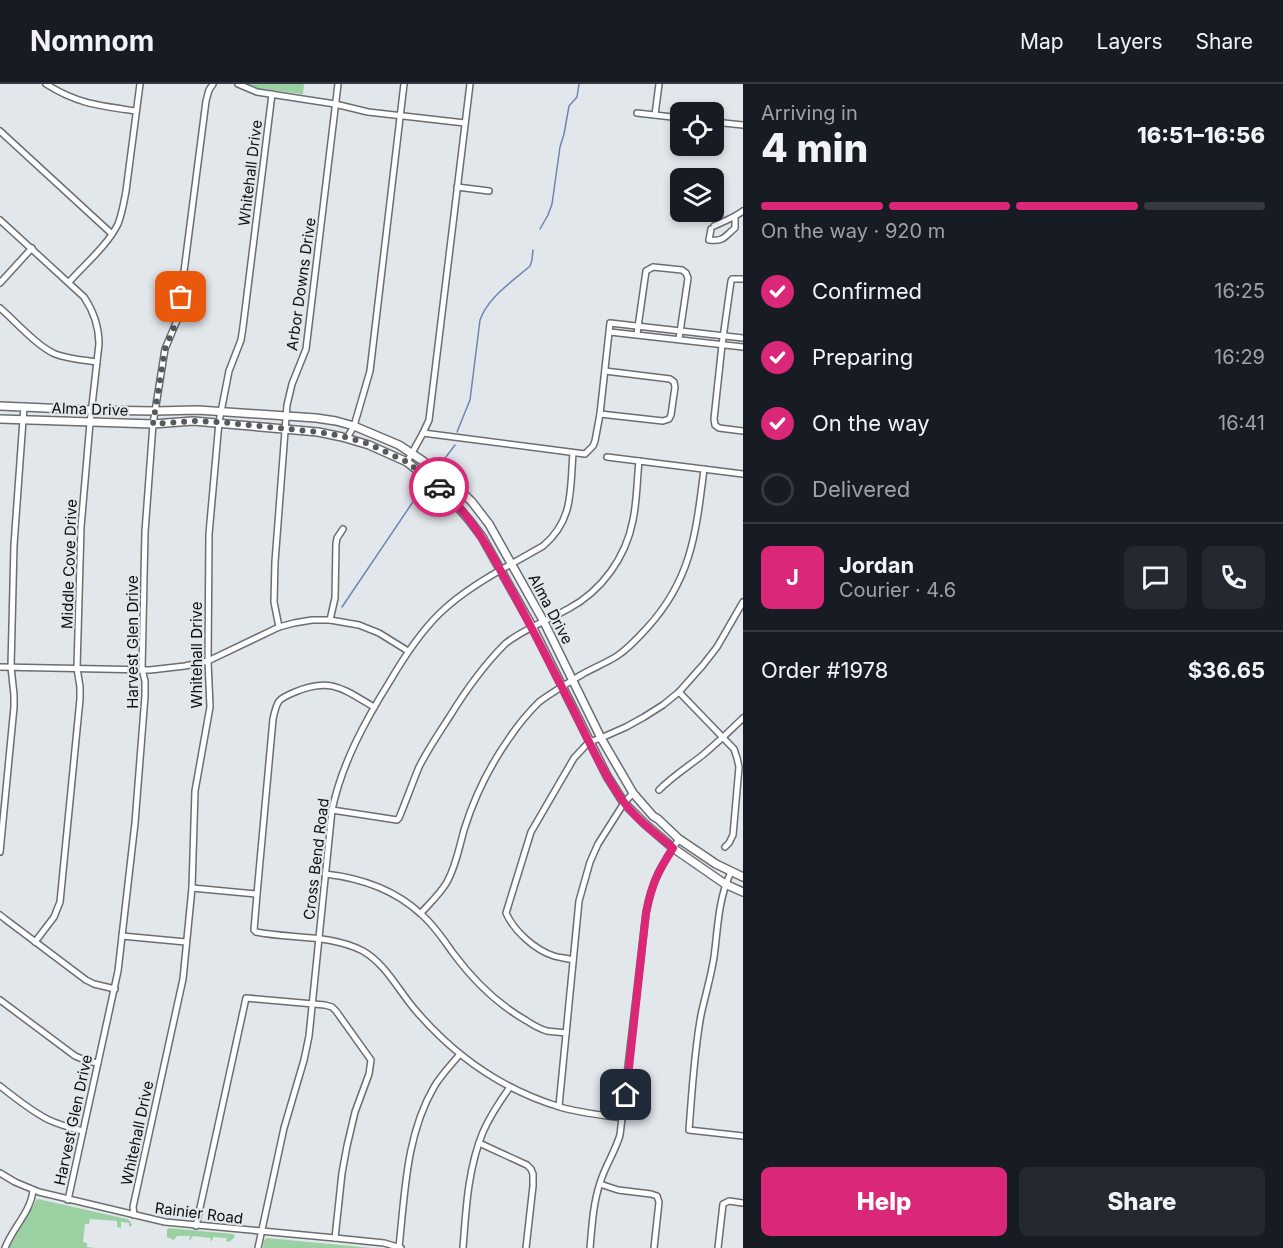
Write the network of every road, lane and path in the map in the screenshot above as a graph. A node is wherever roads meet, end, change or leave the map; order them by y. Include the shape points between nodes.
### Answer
1 (46, 84) edge
2 (140, 84) edge
3 (213, 84) edge
4 (238, 84) edge
5 (338, 84) edge
6 (404, 84) edge
7 (470, 84) edge
8 (659, 84) edge
9 (272, 94) junction
10 (335, 104) junction
11 (136, 111) junction
12 (637, 112) dead end
13 (401, 115) junction
14 (655, 115) junction
15 (670, 117) edge
16 (465, 123) junction
17 (724, 123) edge
18 (743, 125) edge
19 (0, 131) edge
20 (457, 187) junction
21 (489, 190) dead end
22 (743, 211) edge
23 (735, 217) junction
24 (0, 220) edge
25 (112, 234) junction
26 (32, 249) junction
27 (743, 279) edge
28 (69, 282) junction
29 (0, 284) edge
30 (0, 308) edge
31 (625, 324) junction
32 (638, 326) junction
33 (662, 328) junction
34 (681, 331) junction
35 (610, 332) junction
36 (624, 333) junction
37 (637, 334) junction
38 (707, 334) junction
39 (723, 336) junction
40 (660, 337) junction
41 (743, 338) edge
42 (680, 339) junction
43 (706, 343) junction
44 (722, 345) junction
45 (743, 347) edge
46 (97, 362) junction
47 (605, 371) junction
48 (0, 406) edge
49 (24, 406) junction
50 (92, 410) junction
51 (155, 411) junction
52 (220, 412) junction
53 (600, 414) junction
54 (287, 416) junction
55 (0, 419) edge
56 (23, 420) junction
57 (219, 422) junction
58 (90, 423) junction
59 (153, 424) junction
60 (354, 426) junction
61 (285, 429) junction
62 (742, 430) edge
63 (423, 433) junction
64 (347, 438) junction
65 (573, 453) junction
66 (412, 454) junction
67 (607, 457) dead end
68 (639, 461) junction
69 (407, 462) junction
70 (704, 469) junction
71 (743, 474) edge
72 (343, 529) dead end
73 (512, 564) junction
74 (501, 570) junction
75 (743, 602) edge
76 (330, 620) junction
77 (544, 622) junction
78 (279, 627) junction
79 (533, 628) junction
80 (408, 651) junction
81 (208, 661) junction
82 (0, 667) edge
83 (11, 667) junction
84 (76, 668) junction
85 (142, 669) junction
86 (573, 680) junction
87 (562, 687) junction
88 (679, 692) junction
89 (374, 707) junction
90 (743, 717) edge
91 (723, 737) junction
92 (601, 738) junction
93 (589, 742) junction
94 (659, 790) dead end
95 (633, 793) junction
96 (624, 803) junction
97 (332, 810) junction
98 (679, 839) junction
99 (725, 847) dead end
100 (673, 848) junction
101 (0, 852) edge
102 (731, 872) junction
103 (325, 874) junction
104 (743, 877) edge
105 (725, 884) junction
106 (192, 888) junction
107 (743, 891) edge
108 (256, 894) junction
109 (421, 914) junction
110 (0, 915) edge
111 (122, 936) junction
112 (319, 939) junction
113 (35, 942) junction
114 (186, 942) junction
115 (573, 960) junction
116 (115, 989) junction
117 (0, 1000) edge
118 (313, 1004) junction
119 (566, 1033) junction
120 (460, 1054) junction
121 (98, 1063) junction
122 (0, 1086) edge
123 (510, 1087) junction
124 (559, 1106) junction
125 (623, 1118) junction
126 (83, 1131) junction
127 (743, 1136) edge
128 (479, 1143) junction
129 (0, 1173) edge
130 (600, 1184) junction
131 (33, 1190) junction
132 (68, 1200) junction
133 (743, 1203) edge
134 (134, 1215) junction
135 (196, 1226) junction
136 (261, 1232) junction
137 (335, 1238) junction
138 (5, 1248) edge
139 (258, 1248) edge
140 (400, 1248) edge
141 (463, 1248) edge
142 (526, 1248) edge
143 (590, 1248) edge
144 (654, 1248) edge
145 (718, 1248) edge

1 - 11 street via 84,102
2 - 11 street
3 - 51 street, Harvest Glen Drive via 203,121 178,318 165,349
4 - 9 street
5 - 10 street, Arbor Downs Drive
6 - 13 street
7 - 16 street
8 - 14 street
9 - 10 street
9 - 52 street, Whitehall Drive via 241,340
10 - 13 street
10 - 54 street, Arbor Downs Drive via 306,350 292,384
11 - 25 street via 123,209
12 - 14 street
13 - 16 street
13 - 60 street via 370,371
14 - 15 street
16 - 20 street
17 - 18 street
19 - 25 street
20 - 21 street
20 - 63 street via 429,420
22 - 23 street
23 - 23 street via 735,228 726,238 710,240 713,228
24 - 26 street, Middle Cove Drive
25 - 28 street
26 - 28 street, Middle Cove Drive
26 - 29 street
27 - 39 street via 730,281
28 - 46 street, Middle Cove Drive via 84,297 97,322
30 - 46 street via 53,353
31 - 32 street
31 - 35 street via 610,323
31 - 36 street
32 - 33 street
32 - 34 street via 650,268 681,270 688,278
32 - 37 street
33 - 34 street
33 - 40 street
34 - 38 street
34 - 42 street
35 - 36 street
35 - 47 street
36 - 37 street
37 - 40 street
38 - 39 street
38 - 43 street
39 - 41 street
39 - 44 street
40 - 42 street
42 - 43 street
43 - 44 street
44 - 45 street
44 - 62 street via 715,425
46 - 50 street, Middle Cove Drive
47 - 53 street
47 - 53 street via 670,379 675,387 672,415 666,421
48 - 49 main road, Alma Drive
49 - 50 main road, Alma Drive
49 - 56 street
50 - 51 main road, Alma Drive
50 - 58 street, Middle Cove Drive
51 - 52 main road, Alma Drive
51 - 59 street, Harvest Glen Drive
52 - 54 main road, Alma Drive
52 - 57 street, Whitehall Drive
53 - 65 street via 593,446 585,454
54 - 60 main road, Alma Drive
54 - 61 street, Arbor Downs Drive
55 - 56 main road, Alma Drive
56 - 58 main road, Alma Drive
56 - 83 street
57 - 59 main road, Alma Drive
57 - 61 main road, Alma Drive
57 - 81 street, Whitehall Drive via 209,534
58 - 59 main road, Alma Drive
58 - 84 street, Middle Cove Drive via 81,527
59 - 85 street, Harvest Glen Drive via 145,532
60 - 64 street
60 - 66 main road, Alma Drive
61 - 64 main road, Alma Drive
61 - 78 street, Arbor Downs Drive via 275,562 274,602
63 - 65 street
63 - 66 street
64 - 69 main road, Alma Drive
65 - 73 street, Cross Bend Road via 564,521 543,546
66 - 69 street
66 - 73 main road, Alma Drive via 472,502
67 - 68 street
68 - 70 street
68 - 77 street via 634,518 608,576 586,598
69 - 74 main road, Alma Drive via 460,508
70 - 71 street
70 - 86 street via 693,544 671,598 631,645
72 - 76 street via 336,544 335,598
73 - 74 street, Cross Bend Road
73 - 77 main road, Alma Drive
74 - 79 main road, Alma Drive
74 - 80 street, Cross Bend Road via 477,583 439,615
75 - 88 street via 717,647
76 - 78 street
76 - 80 street via 365,627
77 - 79 street
77 - 86 main road, Alma Drive
78 - 81 street
79 - 87 main road, Alma Drive
79 - 97 street via 508,642 472,682 420,766 397,820
80 - 89 street, Cross Bend Road
81 - 85 street
81 - 106 street, Whitehall Drive via 210,707 195,791
82 - 83 street
83 - 84 street
83 - 101 street via 14,707
84 - 85 street
84 - 113 street, Middle Cove Drive via 80,699 60,902
85 - 111 street, Harvest Glen Drive via 145,696
86 - 87 street
86 - 92 main road, Alma Drive
87 - 93 main road, Alma Drive
87 - 109 street via 539,702 510,738 472,807 448,880
88 - 91 street
88 - 92 street via 644,717
89 - 97 street, Cross Bend Road via 349,755
89 - 108 street via 345,690 324,685 308,687 282,698 276,705
90 - 91 street
91 - 94 street
91 - 99 street via 734,750 739,767 733,835
92 - 93 street
92 - 95 main road, Alma Drive
93 - 96 main road, Alma Drive
93 - 115 street via 574,758 531,832 506,912 523,938 553,956
95 - 96 street
95 - 98 main road, Alma Drive
96 - 100 main road, Alma Drive
96 - 115 street via 590,862 579,901
97 - 103 street, Cross Bend Road
98 - 100 street
98 - 102 main road, Alma Drive
100 - 105 main road, Alma Drive
100 - 125 street via 653,883 648,904
102 - 104 main road, Alma Drive
102 - 105 street
103 - 109 street via 377,886
103 - 112 street, Cross Bend Road
105 - 107 main road, Alma Drive
105 - 127 street via 697,1038 689,1130
106 - 108 street
106 - 114 street, Whitehall Drive
108 - 112 street via 256,932
109 - 119 street via 467,971 500,1003 539,1028
110 - 113 street
111 - 114 street
111 - 116 street, Harvest Glen Drive
112 - 118 street, Cross Bend Road
112 - 120 street via 351,946 375,960 416,1011
113 - 116 street via 86,980
114 - 134 street, Whitehall Drive via 180,994
115 - 119 street
116 - 121 street, Harvest Glen Drive
117 - 121 street via 75,1056
118 - 135 street via 246,998
118 - 136 street, Cross Bend Road via 304,1060
118 - 137 street via 332,1007 371,1060 347,1146
119 - 124 street
120 - 123 street
120 - 140 street via 434,1087 416,1130 406,1176
121 - 126 street, Harvest Glen Drive
122 - 126 street via 46,1119
123 - 124 street
123 - 128 street
124 - 125 street
125 - 130 street via 617,1146
126 - 132 street, Harvest Glen Drive
128 - 141 street via 472,1168
128 - 142 street via 531,1169 533,1186
129 - 131 street, Rainier Road
130 - 143 street
130 - 144 street via 657,1196
131 - 132 street, Rainier Road
131 - 138 street via 30,1204
132 - 134 street, Rainier Road
133 - 145 street via 726,1202 722,1206
134 - 135 street, Rainier Road
135 - 136 street, Rainier Road
136 - 137 street, Rainier Road
136 - 139 street, Cross Bend Road
137 - 140 street, Rainier Road

